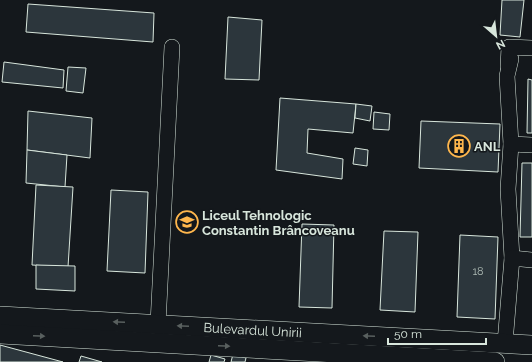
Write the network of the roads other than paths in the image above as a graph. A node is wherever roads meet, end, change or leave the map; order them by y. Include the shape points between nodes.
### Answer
1 (172, 47) dead end
2 (532, 48) edge
3 (511, 59) dead end
4 (507, 76) junction
5 (511, 144) junction
6 (532, 145) edge
7 (512, 258) junction
8 (532, 260) edge
9 (0, 316) edge
10 (158, 324) junction
11 (0, 334) edge
12 (505, 343) junction
13 (532, 345) edge
14 (495, 362) edge
15 (504, 362) edge

1 - 10 street
2 - 4 street via 509,47
3 - 4 street
4 - 5 street
5 - 6 street
5 - 7 street via 508,189
7 - 8 street
7 - 12 street
10 -> 9 main road, Bulevardul Unirii
12 -> 10 main road, Bulevardul Unirii
11 -> 14 main road, Bulevardul Unirii
12 - 13 main road, Bulevardul Unirii
12 - 15 main road

